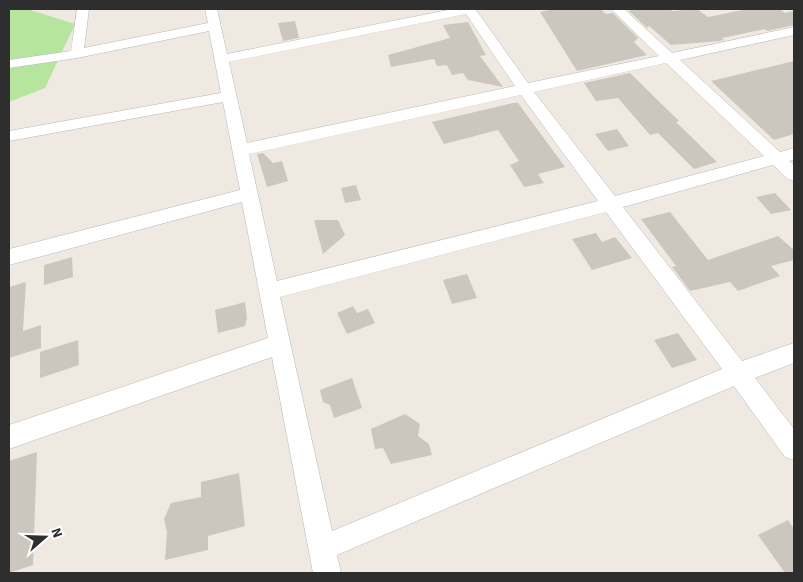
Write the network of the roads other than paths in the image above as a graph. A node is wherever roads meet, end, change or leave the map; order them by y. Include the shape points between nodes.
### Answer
1 (83, 9) edge
2 (470, 9) edge
3 (617, 9) edge
4 (213, 17) edge
5 (794, 31) edge
6 (77, 54) junction
7 (221, 59) junction
8 (669, 59) junction
9 (9, 64) edge
10 (524, 89) junction
11 (229, 96) junction
12 (9, 136) edge
13 (240, 150) junction
14 (786, 156) edge
15 (794, 175) edge
16 (249, 194) junction
17 (611, 204) junction
18 (9, 257) edge
19 (269, 291) junction
20 (280, 344) junction
21 (794, 353) edge
22 (739, 373) junction
23 (9, 437) edge
24 (794, 448) edge
25 (322, 548) junction
26 (327, 573) edge

1 - 6 street
2 - 7 street
2 - 10 street
3 - 8 street
4 - 6 street
4 - 7 street
5 - 8 street
6 - 9 street
7 - 11 street
8 - 10 street
8 - 14 street
10 - 13 street
10 - 17 street
11 - 12 street
11 - 13 street
13 - 16 street
14 - 15 street
14 - 17 street
16 - 18 street
16 - 19 street
17 - 19 street
17 - 22 street
19 - 20 street
20 - 23 street
20 - 25 street
21 - 22 street
22 - 24 street
22 - 25 street
25 - 26 street

